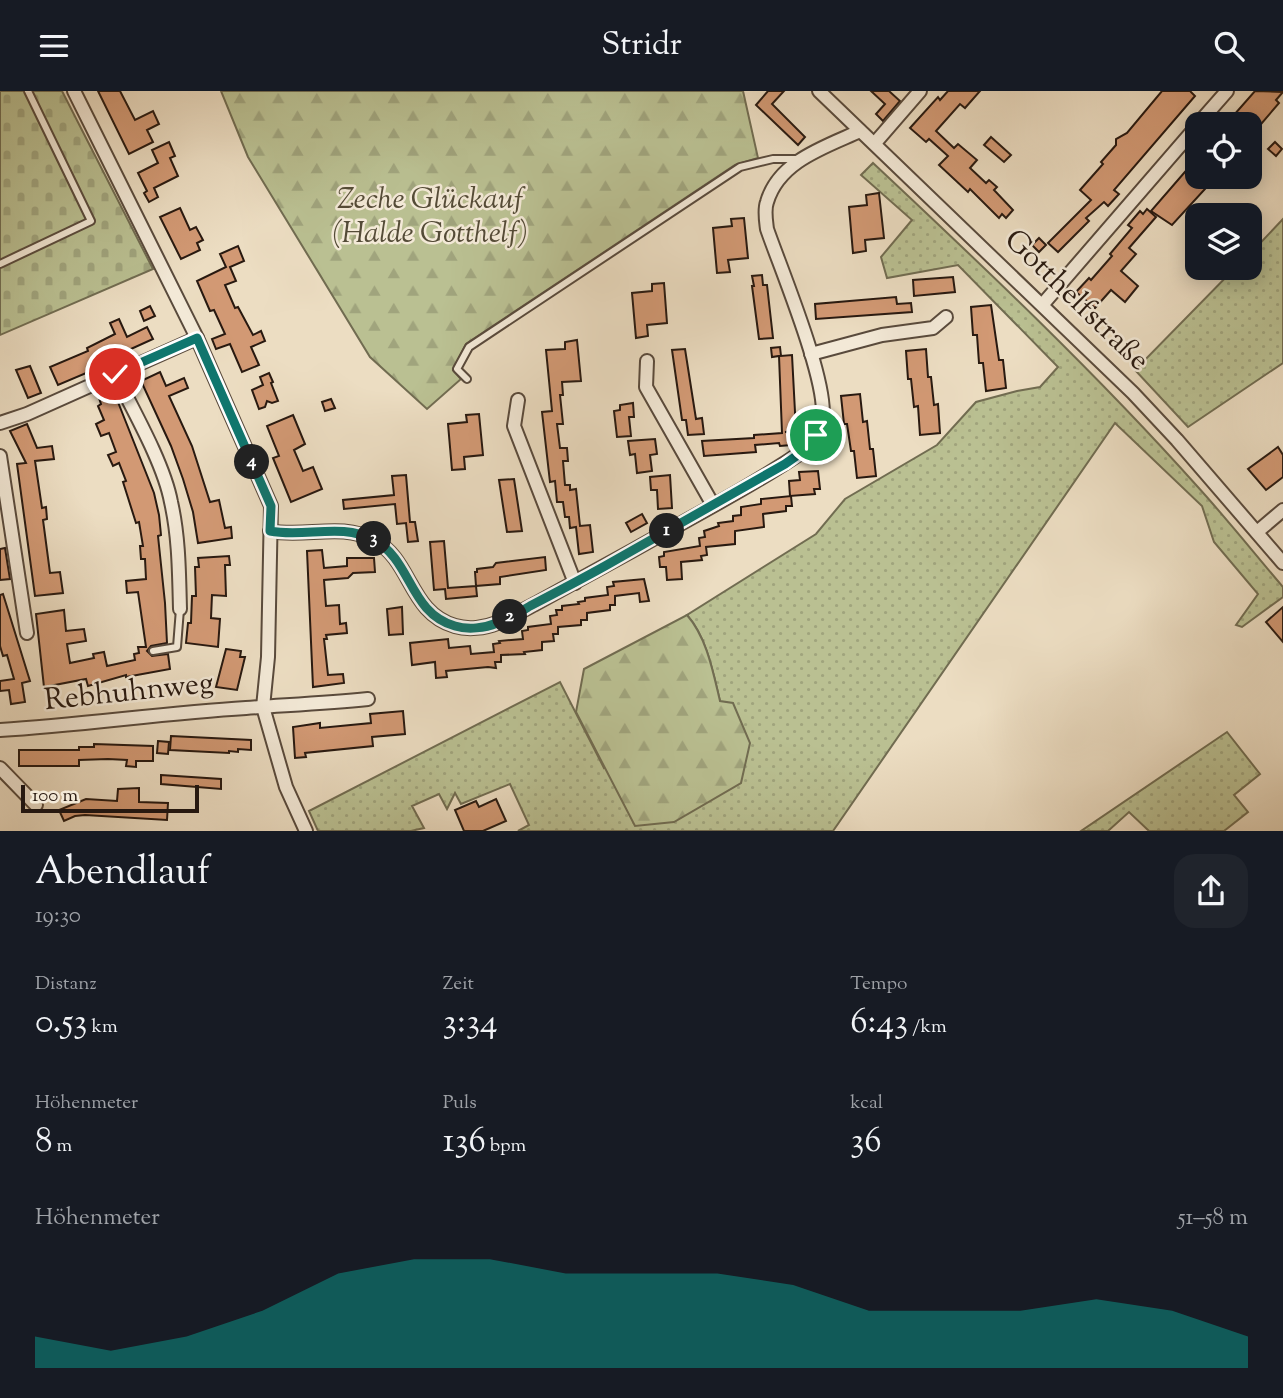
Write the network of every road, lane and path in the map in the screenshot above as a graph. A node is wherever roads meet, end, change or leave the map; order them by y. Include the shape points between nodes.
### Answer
1 (28, 91) edge
2 (74, 91) edge
3 (819, 91) edge
4 (920, 91) edge
5 (1227, 91) edge
6 (1209, 112) edge
7 (860, 131) junction
8 (1185, 140) edge
9 (875, 143) junction
10 (801, 159) junction
11 (0, 264) edge
12 (1042, 304) junction
13 (946, 317) dead end
14 (197, 338) junction
15 (811, 354) junction
16 (647, 361) dead end
17 (115, 374) junction
18 (467, 379) dead end
19 (518, 400) dead end
20 (0, 423) edge
21 (0, 456) edge
22 (713, 505) junction
23 (1283, 510) edge
24 (270, 531) junction
25 (1257, 532) junction
26 (1283, 563) edge
27 (575, 583) junction
28 (180, 609) joint
29 (27, 633) dead end
30 (153, 651) dead end
31 (368, 699) dead end
32 (263, 707) junction
33 (0, 730) edge
34 (0, 768) edge
35 (36, 805) dead end
36 (306, 831) edge

1 - 11 lane via 91,221
2 - 14 street
3 - 7 street, Gotthelfstraße
4 - 9 street
5 - 6 street
7 - 9 street, Gotthelfstraße
7 - 10 street
8 - 12 street
9 - 12 street, Gotthelfstraße
10 - 15 street via 776,181 766,204 767,229
10 - 18 lane via 773,159 740,167 469,347 457,369
12 - 25 street, Gotthelfstraße via 1133,393
13 - 15 street via 933,328 882,335
14 - 17 street
14 - 24 street via 271,506
15 - 22 street via 823,418 816,435 785,464
16 - 22 street via 646,387
17 - 20 street
17 - 28 street via 171,499
19 - 27 street via 514,426
21 - 29 street
22 - 27 street
23 - 25 street
24 - 27 street via 357,532 377,541 393,555 425,608 458,627 497,623
24 - 32 street
25 - 26 street, Gotthelfstraße
28 - 30 lane via 177,646
31 - 32 street, Rebhuhnweg
32 - 33 street, Rebhuhnweg
32 - 36 street via 286,787
34 - 35 street

